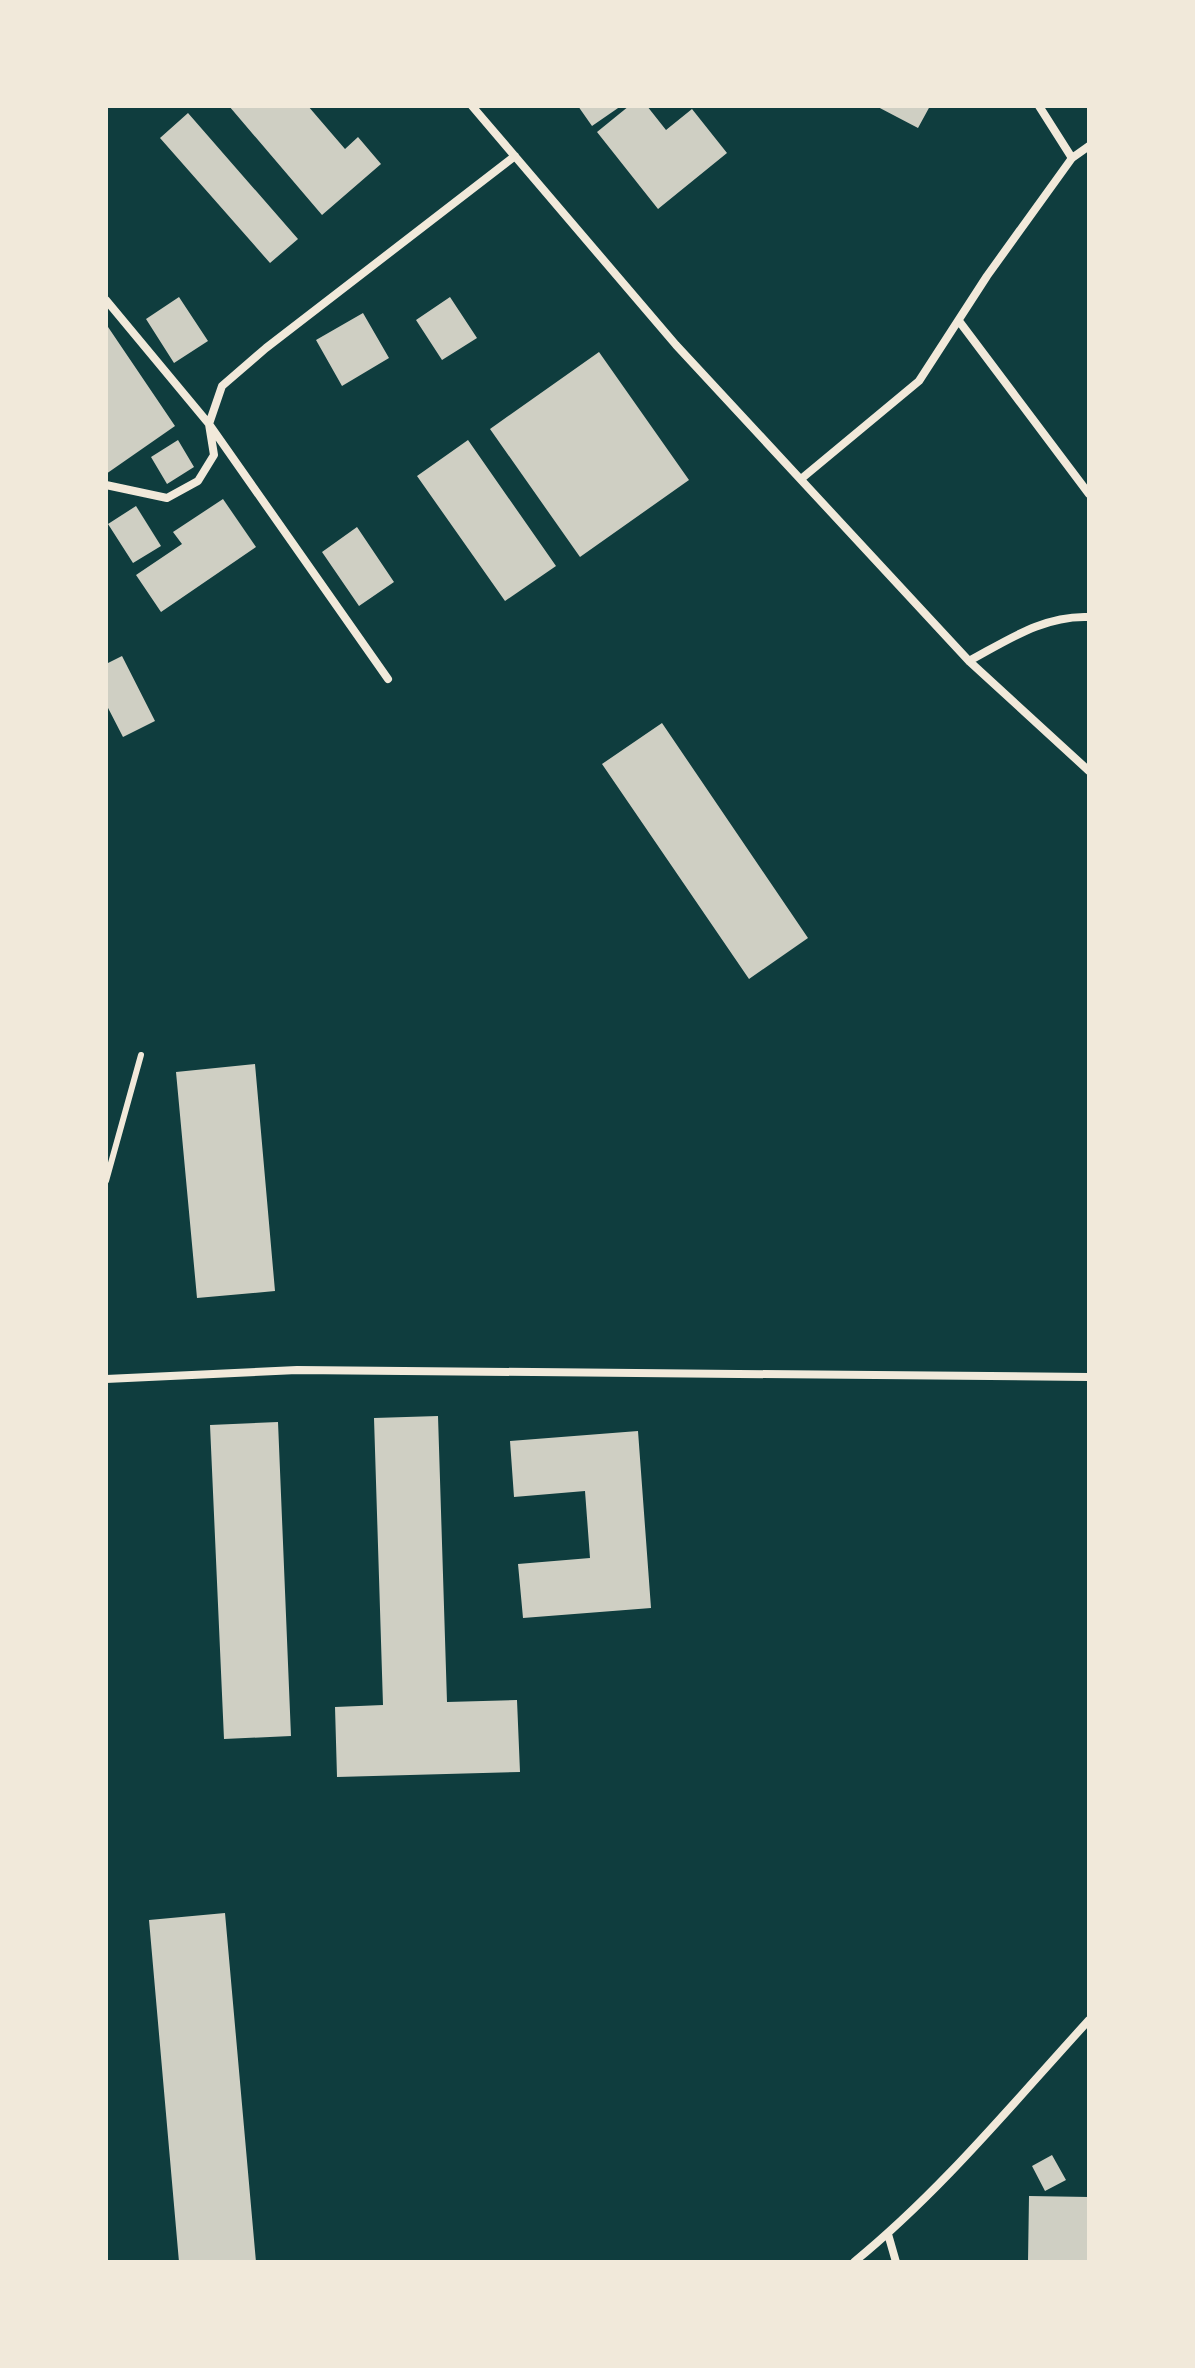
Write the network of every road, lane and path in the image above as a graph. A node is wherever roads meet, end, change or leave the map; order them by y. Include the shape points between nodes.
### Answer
1 (472, 106) edge
2 (1039, 106) edge
3 (1089, 146) edge
4 (515, 156) junction
5 (1072, 158) junction
6 (106, 300) edge
7 (959, 321) junction
8 (209, 424) junction
9 (801, 479) junction
10 (106, 485) edge
11 (1089, 494) edge
12 (1089, 617) edge
13 (969, 661) junction
14 (388, 679) dead end
15 (1089, 771) edge
16 (141, 1055) dead end
17 (106, 1181) edge
18 (1089, 1377) edge
19 (106, 1379) edge
20 (1089, 2020) edge
21 (888, 2234) junction
22 (854, 2262) edge
23 (896, 2262) edge

1 - 4 street
2 - 5 street
3 - 5 street
4 - 8 street via 222,386
4 - 9 street via 676,345
5 - 7 street
6 - 8 street
7 - 9 street via 919,381
7 - 11 street
8 - 10 street via 214,455 198,481 184,490 167,498
8 - 14 street
9 - 13 street
12 - 13 street via 1034,625
13 - 15 street
16 - 17 lane
18 - 19 street via 297,1370
20 - 21 street
21 - 22 street
21 - 23 street

